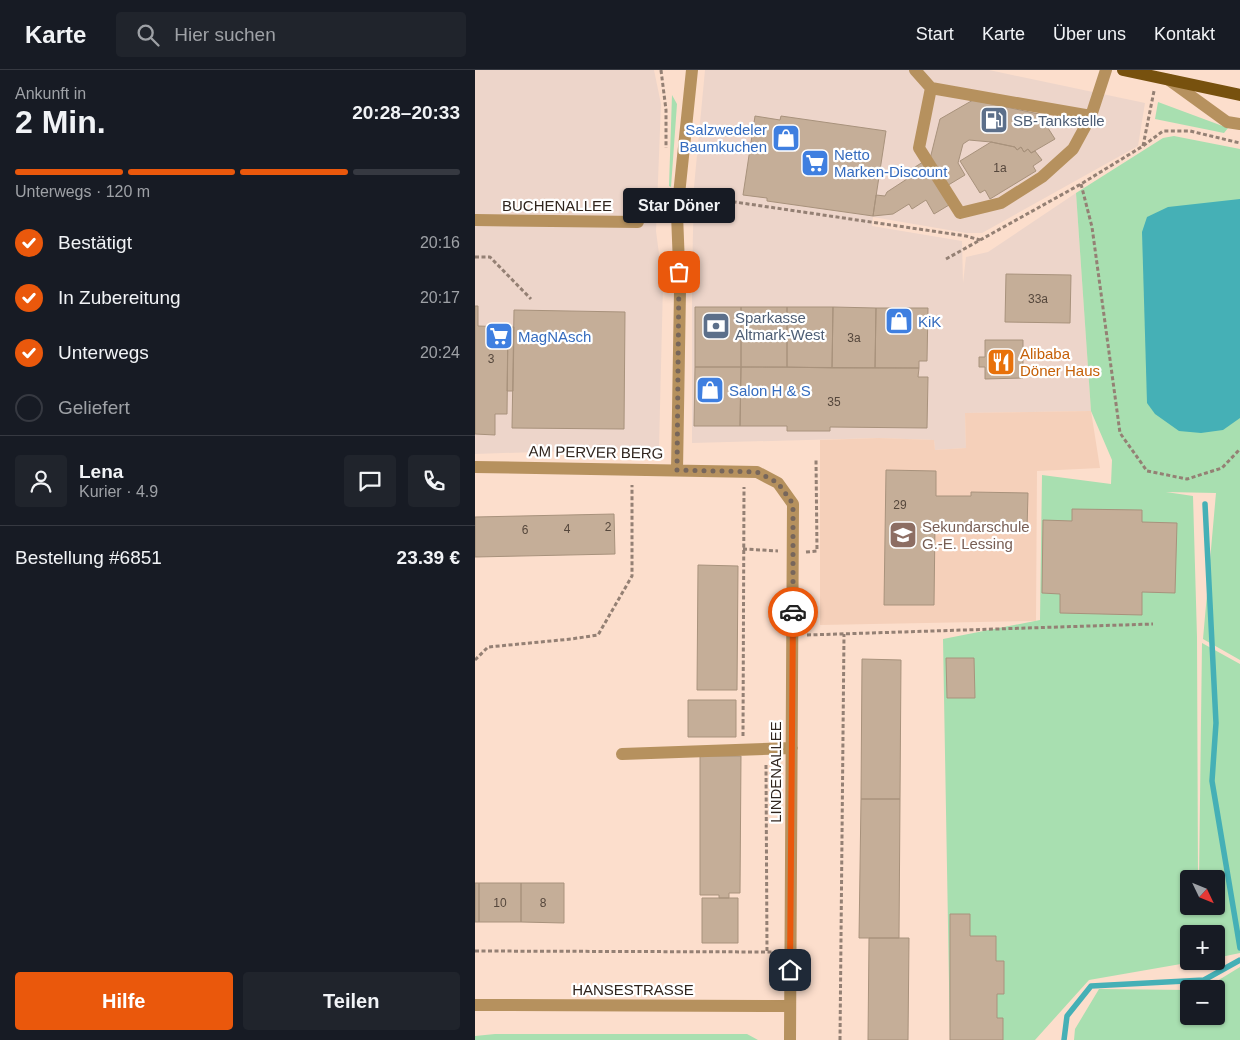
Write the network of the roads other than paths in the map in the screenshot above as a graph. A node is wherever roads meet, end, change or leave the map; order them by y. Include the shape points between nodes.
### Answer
1 (693, 70) edge
2 (915, 70) edge
3 (1106, 70) edge
4 (1123, 70) edge
5 (1137, 72) edge
6 (1169, 80) junction
7 (931, 88) junction
8 (1240, 95) edge
9 (1091, 116) junction
10 (1240, 124) edge
11 (677, 214) junction
12 (475, 220) edge
13 (475, 467) edge
14 (677, 470) junction
15 (793, 504) joint
16 (792, 748) junction
17 (622, 754) dead end
18 (475, 1005) edge
19 (790, 1006) junction
20 (790, 1040) edge

1 - 11 street
2 - 7 street
3 - 9 street
4 - 5 main road
5 - 6 main road
6 - 8 main road
6 - 10 street via 1227,122
7 - 9 street
7 - 9 street via 919,148 960,213 1001,203 1042,178 1073,149
11 - 12 street, BUCHENALLEE
11 - 14 street via 680,291
13 - 14 street, AM PERVER BERG
14 - 15 street, AM PERVER BERG via 757,472 778,483
15 - 16 street, LINDENALLEE
16 - 17 street
16 - 19 street, LINDENALLEE
18 - 19 street, HANSESTRASSE
19 - 20 street, LINDENALLEE

